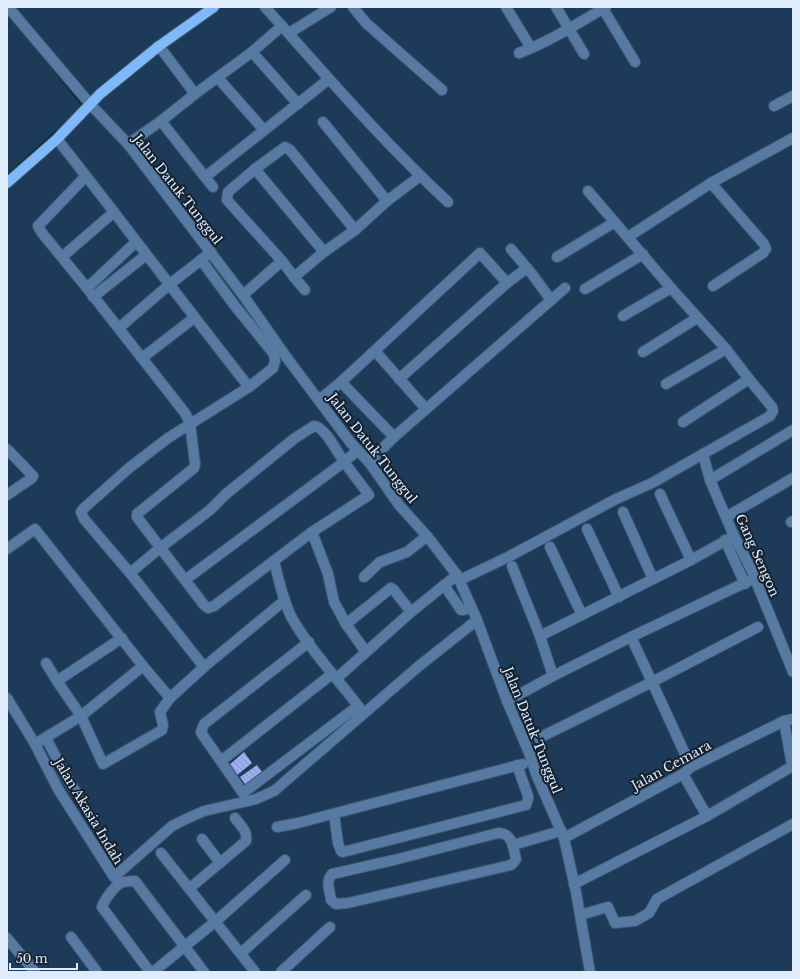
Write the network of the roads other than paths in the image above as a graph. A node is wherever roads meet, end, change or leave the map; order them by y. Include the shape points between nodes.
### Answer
1 (214, 7) edge
2 (265, 7) edge
3 (331, 7) edge
4 (353, 7) edge
5 (506, 7) edge
6 (556, 7) edge
7 (10, 8) edge
8 (604, 8) edge
9 (569, 29) junction
10 (285, 30) junction
11 (159, 46) junction
12 (531, 48) junction
13 (252, 52) junction
14 (519, 53) dead end
15 (584, 54) dead end
16 (635, 62) dead end
17 (218, 78) junction
18 (329, 79) junction
19 (442, 90) dead end
20 (195, 94) junction
21 (793, 96) edge
22 (298, 104) junction
23 (91, 105) junction
24 (774, 106) dead end
25 (161, 121) junction
26 (323, 122) dead end
27 (264, 130) junction
28 (57, 139) junction
29 (792, 139) edge
30 (128, 144) junction
31 (255, 169) junction
32 (86, 176) junction
33 (420, 176) junction
34 (205, 177) junction
35 (7, 183) edge
36 (711, 183) junction
37 (213, 187) dead end
38 (588, 191) dead end
39 (387, 201) junction
40 (448, 202) dead end
41 (114, 212) junction
42 (615, 222) junction
43 (355, 230) junction
44 (628, 237) junction
45 (136, 242) junction
46 (511, 249) dead end
47 (211, 252) junction
48 (324, 252) junction
49 (643, 254) junction
50 (146, 255) junction
51 (557, 256) dead end
52 (62, 257) junction
53 (201, 260) junction
54 (282, 261) junction
55 (527, 268) junction
56 (294, 277) junction
57 (507, 283) junction
58 (170, 284) junction
59 (713, 286) dead end
60 (87, 288) junction
61 (566, 288) dead end
62 (671, 288) junction
63 (585, 289) dead end
64 (305, 290) dead end
65 (243, 294) junction
66 (94, 297) junction
67 (551, 300) junction
68 (623, 316) dead end
69 (194, 318) junction
70 (698, 318) junction
71 (119, 328) junction
72 (726, 349) junction
73 (375, 351) junction
74 (643, 352) dead end
75 (142, 358) junction
76 (399, 378) junction
77 (748, 379) junction
78 (341, 382) junction
79 (666, 384) dead end
80 (249, 387) junction
81 (319, 400) junction
82 (426, 409) junction
83 (683, 422) dead end
84 (190, 423) junction
85 (793, 430) edge
86 (394, 437) junction
87 (7, 450) edge
88 (358, 450) junction
89 (704, 458) junction
90 (344, 462) junction
91 (369, 462) junction
92 (793, 478) edge
93 (710, 480) junction
94 (660, 494) dead end
95 (7, 495) edge
96 (623, 512) dead end
97 (726, 517) junction
98 (587, 529) dead end
99 (312, 532) junction
100 (427, 536) junction
101 (730, 538) junction
102 (550, 546) dead end
103 (160, 548) junction
104 (7, 549) edge
105 (691, 560) junction
106 (274, 561) junction
107 (512, 566) dead end
108 (130, 573) junction
109 (364, 577) dead end
110 (458, 578) junction
111 (755, 578) junction
112 (653, 579) junction
113 (185, 580) junction
114 (745, 584) junction
115 (444, 585) junction
116 (618, 597) junction
117 (285, 600) junction
118 (471, 606) junction
119 (411, 612) junction
120 (582, 615) junction
121 (477, 620) junction
122 (346, 624) junction
123 (758, 627) dead end
124 (540, 636) junction
125 (631, 637) junction
126 (122, 638) junction
127 (309, 642) junction
128 (366, 652) junction
129 (790, 656) edge
130 (46, 663) dead end
131 (143, 666) junction
132 (204, 667) junction
133 (793, 672) edge
134 (334, 676) junction
135 (553, 676) junction
136 (57, 681) junction
137 (652, 682) junction
138 (170, 698) junction
139 (507, 701) junction
140 (9, 704) edge
141 (358, 706) junction
142 (364, 715) junction
143 (81, 716) junction
144 (788, 720) edge
145 (46, 738) junction
146 (539, 738) dead end
147 (35, 744) junction
148 (221, 762) junction
149 (531, 762) junction
150 (517, 765) junction
151 (691, 767) junction
152 (682, 774) junction
153 (78, 795) dead end
154 (334, 814) junction
155 (706, 816) junction
156 (235, 818) dead end
157 (793, 824) edge
158 (276, 827) dead end
159 (562, 834) junction
160 (202, 839) dead end
161 (513, 845) junction
162 (161, 853) dead end
163 (285, 860) dead end
164 (220, 863) junction
165 (117, 881) junction
166 (574, 884) junction
167 (190, 888) junction
168 (306, 895) dead end
169 (580, 915) junction
170 (216, 921) junction
171 (330, 927) dead end
172 (71, 937) dead end
173 (9, 944) edge
174 (184, 947) junction
175 (241, 953) junction
176 (35, 972) edge
177 (97, 972) edge
178 (152, 972) edge
179 (204, 972) edge
180 (255, 972) edge
181 (281, 972) edge
182 (590, 972) edge

1 - 11 main road
2 - 10 street
3 - 10 street
4 - 19 street via 366,23
5 - 12 street
6 - 9 street
7 - 23 street, Jalan Datuk Tunggul
8 - 9 street
8 - 16 street
9 - 12 street
9 - 15 street
10 - 13 street
10 - 18 street
11 - 20 street
11 - 23 main road via 100,94
12 - 14 street
13 - 17 street
13 - 22 street
17 - 20 street
17 - 27 street
18 - 22 street
18 - 33 street
20 - 25 street
21 - 24 street
22 - 27 street
23 - 28 main road
23 - 30 street, Jalan Datuk Tunggul
25 - 30 street
25 - 34 street
26 - 39 street
27 - 34 street
28 - 32 street
28 - 35 main road
29 - 36 street
30 - 47 street, Jalan Datuk Tunggul
31 - 43 street via 285,147 290,150
31 - 48 street
31 - 54 street via 228,192 227,200
32 - 41 street
32 - 52 street via 38,226
33 - 39 street
33 - 40 street
34 - 37 street
36 - 44 street
36 - 59 street via 766,249
38 - 42 street
39 - 43 street
41 - 45 street
41 - 52 street
42 - 44 street
42 - 51 street
43 - 48 street
44 - 49 street
45 - 50 street
45 - 60 street
46 - 55 street
47 - 53 street
47 - 65 street, Jalan Datuk Tunggul
48 - 56 street
49 - 62 street
49 - 63 street
50 - 58 street
50 - 66 street
52 - 60 street
53 - 58 street
53 - 80 street via 274,354 273,368
54 - 56 street
54 - 65 street
55 - 57 street
55 - 67 street
56 - 64 street
57 - 73 street via 480,253
57 - 76 street
58 - 69 street
58 - 71 street
60 - 66 street
61 - 67 street
62 - 68 street
62 - 70 street
65 - 81 street, Jalan Datuk Tunggul
66 - 71 street
67 - 82 street
69 - 75 street
69 - 80 street
70 - 72 street
70 - 74 street
71 - 75 street
72 - 77 street
72 - 79 street
73 - 76 street
73 - 78 street
75 - 84 street
76 - 82 street
77 - 83 street
77 - 89 street via 773,411 770,416
78 - 81 street
78 - 86 street
80 - 84 street
81 - 88 street, Jalan Datuk Tunggul
82 - 86 street
84 - 103 street via 194,468 137,514
84 - 108 street via 129,468 81,512 84,519
85 - 93 street
86 - 91 street
87 - 95 street via 33,476
88 - 90 street
88 - 91 street, Jalan Datuk Tunggul
89 - 93 street, Gang Sengon
89 - 110 street via 616,499 508,557
90 - 99 street via 369,495
90 - 103 street via 323,431 314,426 295,438 210,510
90 - 113 street
91 - 100 street, Jalan Datuk Tunggul via 399,505
92 - 97 street
93 - 97 street, Gang Sengon
94 - 105 street
96 - 112 street
97 - 101 street, Gang Sengon
98 - 116 street
99 - 106 street
99 - 122 street via 328,574 334,602
100 - 109 street via 407,552 380,562
100 - 110 street, Jalan Datuk Tunggul
101 - 105 street
101 - 111 street, Gang Sengon
101 - 114 street
102 - 120 street
103 - 108 street
103 - 113 street
104 - 126 street via 35,529
105 - 112 street
106 - 113 street via 208,608
106 - 117 street
107 - 124 street
108 - 132 street
110 - 115 street
110 - 118 street, Jalan Datuk Tunggul
111 - 114 street
111 - 129 street, Gang Sengon
112 - 116 street
114 - 125 street
115 - 118 street via 461,610
115 - 119 street
116 - 120 street
117 - 127 street via 293,619
117 - 132 street
118 - 121 street, Jalan Datuk Tunggul
119 - 122 street via 391,588
119 - 128 street
120 - 124 street
121 - 139 street, Jalan Datuk Tunggul
121 - 142 street, Jalan Akasia Indah via 419,666
122 - 128 street
123 - 137 street
124 - 135 street
125 - 135 street
125 - 137 street
126 - 131 street
126 - 136 street
127 - 134 street
127 - 148 street via 204,724 201,732
128 - 134 street
129 - 133 street, Gang Sengon
130 - 136 street
131 - 138 street
131 - 143 street
132 - 138 street
134 - 141 street
134 - 148 street
135 - 139 street
136 - 143 street
137 - 146 street
137 - 151 street
138 - 143 street via 160,712 162,730 103,764
139 - 149 street, Jalan Datuk Tunggul
140 - 147 street, Jalan Akasia Indah
141 - 142 street
141 - 148 street via 243,793
142 - 165 street, Jalan Akasia Indah via 274,792 256,799 204,811 172,826
143 - 145 street
144 - 151 street, Jalan Cemara
144 - 155 street via 791,767
145 - 147 street
145 - 153 street
147 - 165 street, Jalan Akasia Indah via 58,789
149 - 150 street
149 - 159 street, Jalan Datuk Tunggul
150 - 154 street
150 - 154 street via 528,796 526,804 343,852 340,851 338,843
151 - 152 street, Jalan Cemara
152 - 155 street
152 - 159 street, Jalan Cemara
154 - 158 street
155 - 166 street
156 - 164 street via 246,832 246,841
157 - 169 street via 657,898 649,913 635,921 615,923 608,907
159 - 161 street, Jalan Cemara
159 - 166 street, Jalan Datuk Tunggul
160 - 164 street
161 - 161 street via 516,859 511,864 348,903 336,904 331,900 328,878 332,874 498,833 510,838
162 - 167 street
163 - 170 street
164 - 167 street
165 - 174 street via 135,882
165 - 178 street via 102,907
166 - 169 street, Jalan Datuk Tunggul
167 - 170 street
168 - 175 street
169 - 182 street, Jalan Datuk Tunggul
170 - 174 street
170 - 175 street
171 - 181 street
172 - 177 street
173 - 176 street
174 - 178 street
174 - 179 street
175 - 180 street

